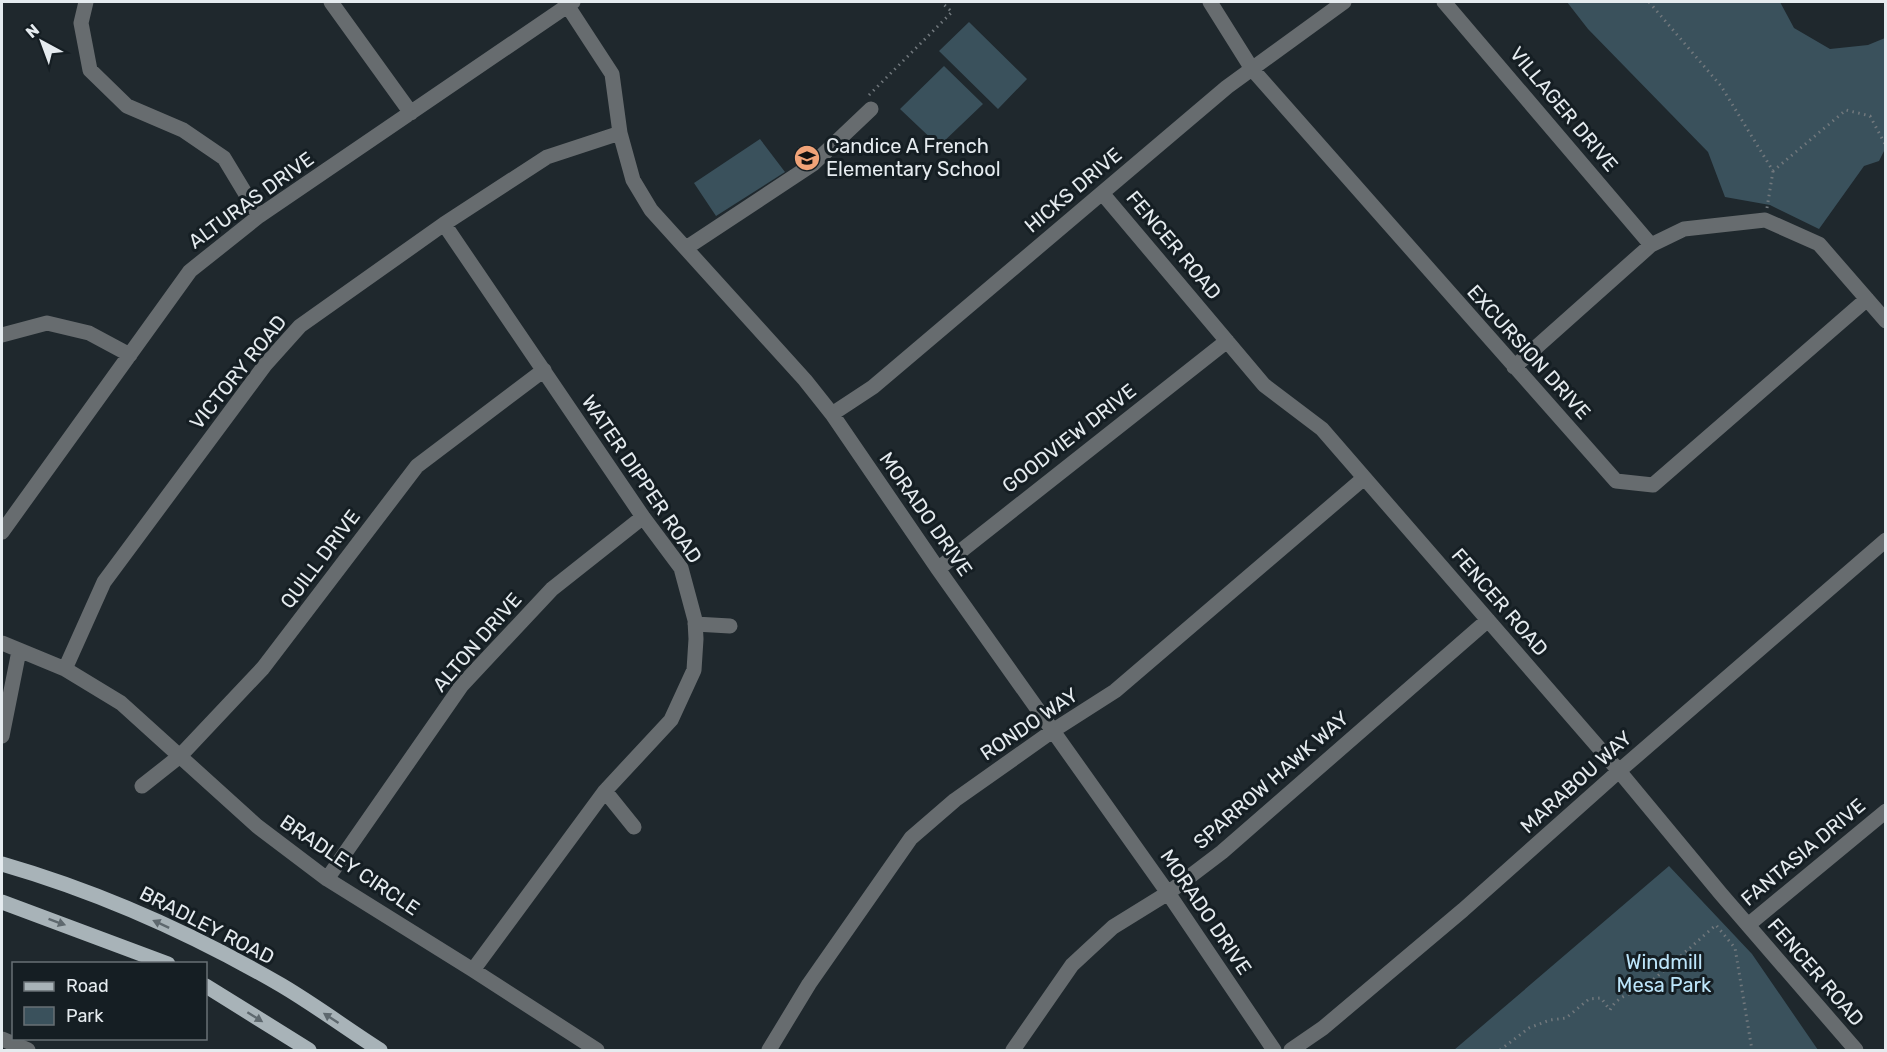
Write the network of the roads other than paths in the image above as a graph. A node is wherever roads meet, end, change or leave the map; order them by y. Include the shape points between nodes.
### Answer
1 (86, 2) edge
2 (331, 2) edge
3 (1210, 2) edge
4 (1344, 2) edge
5 (1444, 2) edge
6 (568, 3) edge
7 (1252, 69) junction
8 (868, 104) road end
9 (411, 113) junction
10 (620, 133) junction
11 (1102, 193) junction
12 (259, 216) junction
13 (444, 224) junction
14 (1651, 244) junction
15 (686, 248) junction
16 (1867, 299) junction
17 (1886, 321) edge
18 (2, 335) edge
19 (1227, 340) junction
20 (130, 354) junction
21 (1514, 367) junction
22 (544, 370) junction
23 (832, 414) junction
24 (1364, 477) junction
25 (644, 517) junction
26 (2, 532) edge
27 (1886, 540) edge
28 (938, 569) junction
29 (1488, 620) junction
30 (695, 624) junction
31 (730, 626) dead end
32 (2, 643) edge
33 (19, 651) junction
34 (65, 669) junction
35 (1054, 730) junction
36 (2, 736) edge
37 (180, 756) junction
38 (1619, 771) junction
39 (142, 786) dead end
40 (605, 791) junction
41 (1886, 811) edge
42 (634, 827) dead end
43 (2, 864) edge
44 (327, 879) junction
45 (1168, 893) junction
46 (2, 902) edge
47 (1748, 925) junction
48 (165, 962) edge
49 (473, 970) junction
50 (207, 988) edge
51 (2, 1039) edge
52 (28, 1050) edge
53 (309, 1050) edge
54 (380, 1050) edge
55 (597, 1050) edge
56 (769, 1050) edge
57 (1013, 1050) edge
58 (1274, 1050) edge
59 (1291, 1050) edge
60 (1856, 1050) edge

1 - 12 street via 81,23 90,70 127,106 183,130 224,158
2 - 9 street
3 - 7 street, EXCURSION DRIVE
4 - 7 street, HICKS DRIVE
5 - 14 street, VILLAGER DRIVE
6 - 9 street, ALTURAS DRIVE
6 - 10 street, MORADO DRIVE via 612,74
7 - 11 street, HICKS DRIVE
7 - 21 street, EXCURSION DRIVE
8 - 15 street via 813,164
9 - 12 street, ALTURAS DRIVE
10 - 13 street, VICTORY ROAD via 547,157
10 - 15 street, MORADO DRIVE via 633,180 651,210
11 - 19 street, FENCER ROAD
11 - 23 street, HICKS DRIVE via 873,387
12 - 20 street, ALTURAS DRIVE via 190,271
13 - 22 street, WATER DIPPER ROAD
13 - 34 street, VICTORY ROAD via 300,326 265,365 104,582
14 - 16 street via 1684,229 1765,220 1819,244
14 - 21 street
15 - 23 street, MORADO DRIVE
16 - 17 street
16 - 21 street, EXCURSION DRIVE via 1653,485 1616,482
18 - 20 street via 47,323 89,333
19 - 24 street, FENCER ROAD via 1264,385 1322,429
19 - 28 street, GOODVIEW DRIVE
20 - 26 street, ALTURAS DRIVE
22 - 25 street, WATER DIPPER ROAD
22 - 37 street, QUILL DRIVE via 417,466 263,668
23 - 28 street, MORADO DRIVE
24 - 29 street, FENCER ROAD
24 - 35 street, RONDO WAY via 1115,691
25 - 30 street, WATER DIPPER ROAD via 681,568
25 - 44 street, ALTON DRIVE via 552,589 462,685
27 - 38 street, MARABOU WAY
28 - 35 street, MORADO DRIVE
29 - 38 street, FENCER ROAD
29 - 45 street, SPARROW HAWK WAY via 1222,852
30 - 31 street
30 - 40 street, WATER DIPPER ROAD via 694,670 671,720
32 - 33 street, BRADLEY CIRCLE
33 - 34 street, BRADLEY CIRCLE
33 - 36 street
34 - 37 street, BRADLEY CIRCLE via 121,704
35 - 45 street, MORADO DRIVE
35 - 56 street, RONDO WAY via 956,800 911,838 809,984
37 - 39 street, QUILL DRIVE
37 - 44 street, BRADLEY CIRCLE via 257,826
38 - 47 street, FENCER ROAD
38 - 59 street, MARABOU WAY via 1463,910 1323,1028
40 - 42 street
40 - 49 street, WATER DIPPER ROAD
41 - 47 street, FANTASIA DRIVE
54 -> 43 main road, BRADLEY ROAD via 282,986 196,941 106,898
44 - 49 street, BRADLEY CIRCLE
45 - 57 street, SPARROW HAWK WAY via 1113,927 1072,965
45 - 58 street, MORADO DRIVE
46 -> 48 main road
47 - 60 street, FENCER ROAD
49 - 55 street, BRADLEY CIRCLE
50 -> 53 main road
51 - 52 street

